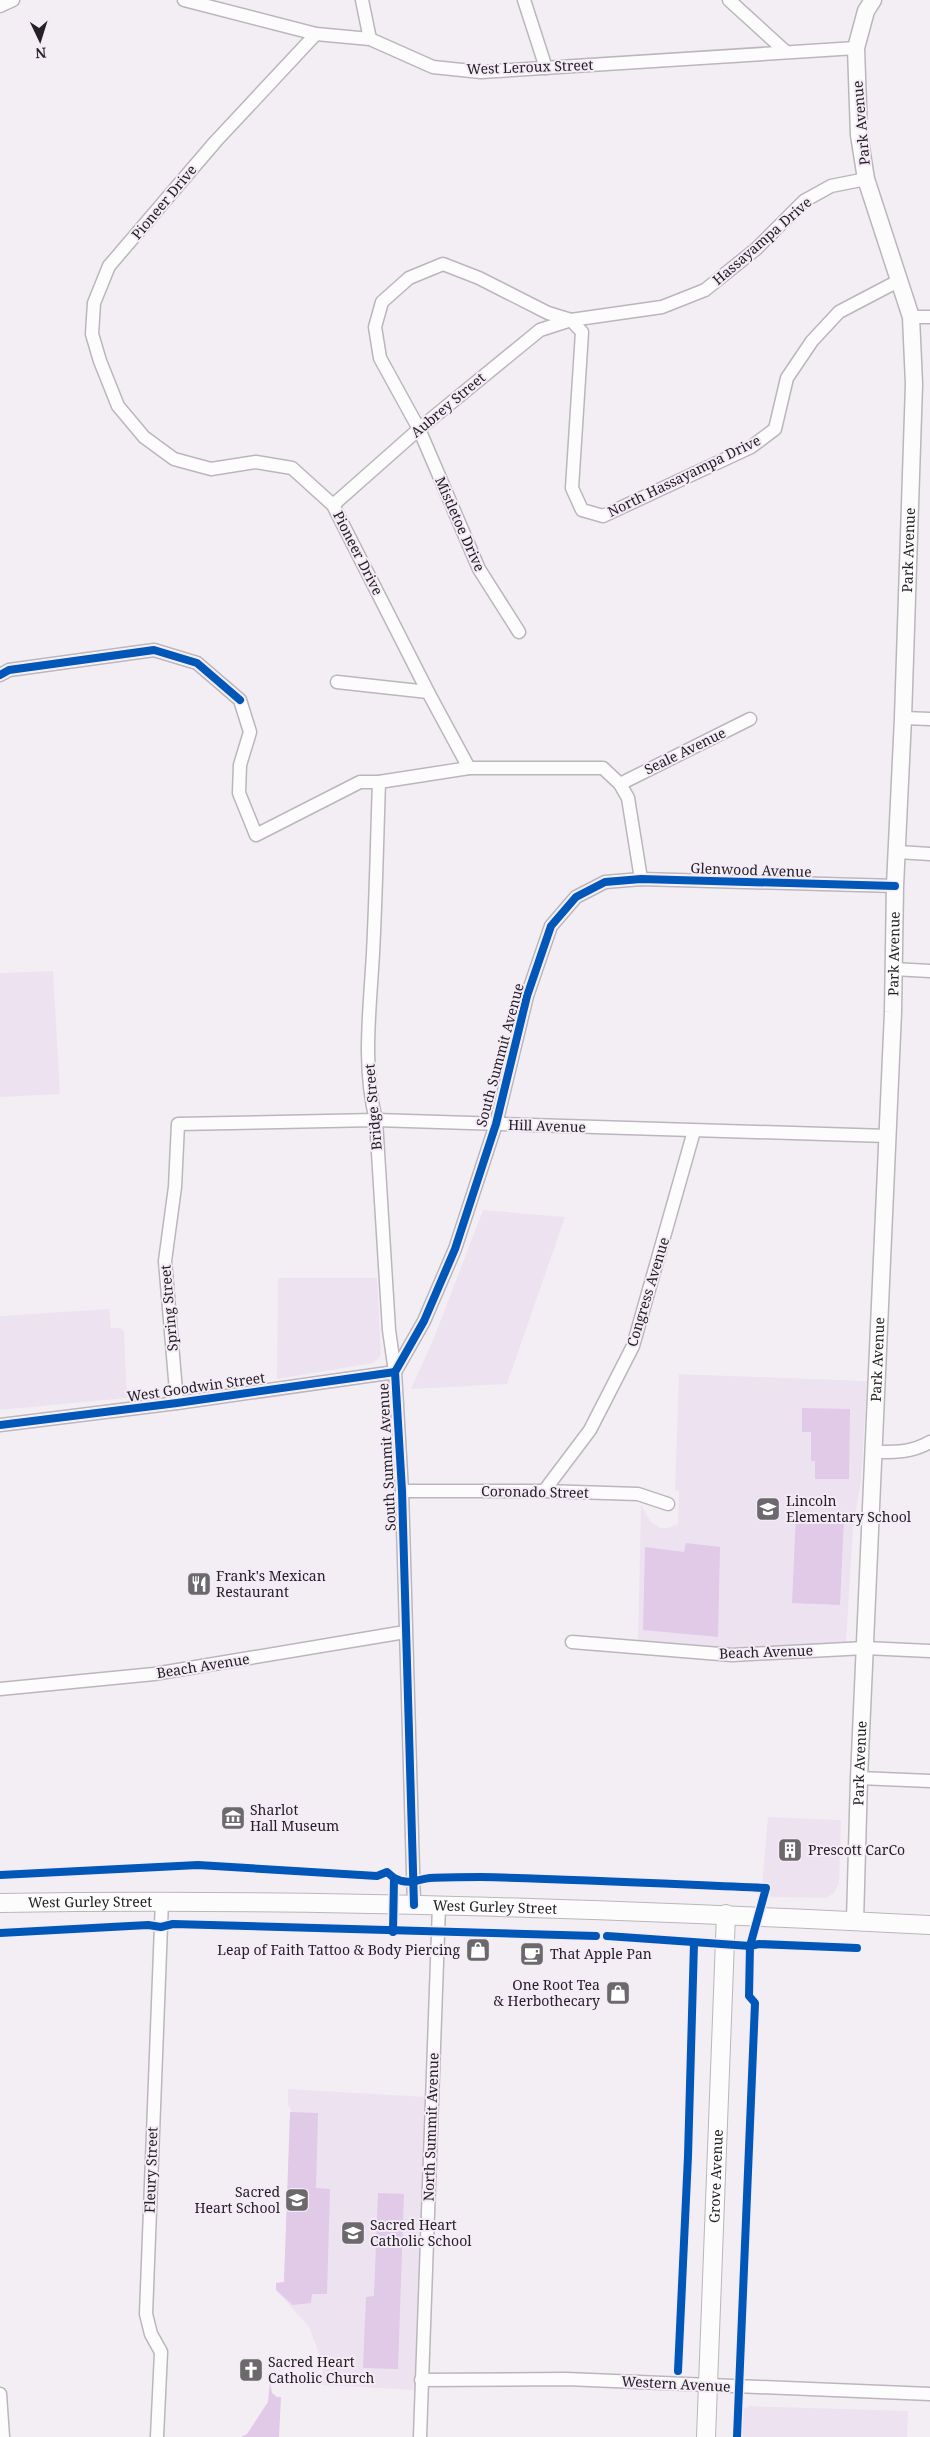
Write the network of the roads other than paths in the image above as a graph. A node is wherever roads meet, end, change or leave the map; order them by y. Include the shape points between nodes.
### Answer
1 (13, 0) edge
2 (184, 0) edge
3 (362, 0) edge
4 (524, 0) edge
5 (729, 0) edge
6 (873, 0) edge
7 (0, 6) edge
8 (316, 34) junction
9 (370, 39) junction
10 (856, 48) junction
11 (786, 52) junction
12 (546, 68) junction
13 (866, 179) junction
14 (900, 280) junction
15 (911, 317) junction
16 (930, 317) edge
17 (572, 320) junction
18 (419, 429) junction
19 (333, 505) junction
20 (519, 632) dead end
21 (0, 675) edge
22 (336, 682) dead end
23 (428, 692) junction
24 (903, 718) junction
25 (750, 719) dead end
26 (930, 719) edge
27 (469, 768) junction
28 (379, 782) junction
29 (620, 784) junction
30 (898, 852) junction
31 (930, 854) edge
32 (641, 879) junction
33 (605, 882) joint
34 (895, 886) junction
35 (893, 970) junction
36 (930, 971) edge
37 (376, 1120) junction
38 (178, 1124) joint
39 (496, 1124) junction
40 (694, 1131) junction
41 (887, 1136) junction
42 (395, 1372) junction
43 (177, 1403) junction
44 (0, 1425) edge
45 (930, 1442) edge
46 (873, 1452) junction
47 (402, 1491) junction
48 (544, 1491) junction
49 (668, 1504) dead end
50 (405, 1632) junction
51 (572, 1642) dead end
52 (865, 1648) junction
53 (930, 1651) edge
54 (0, 1689) edge
55 (859, 1778) junction
56 (930, 1781) edge
57 (162, 1900) junction
58 (0, 1902) edge
59 (414, 1906) junction
60 (439, 1906) junction
61 (726, 1914) junction
62 (855, 1921) junction
63 (930, 1925) edge
64 (421, 2380) junction
65 (708, 2385) junction
66 (0, 2394) edge
67 (930, 2394) edge
68 (3, 2437) edge
69 (158, 2437) edge
70 (420, 2437) edge
71 (706, 2437) edge

1 - 7 street
2 - 8 street, West Leroux Street
3 - 9 street
4 - 12 street
5 - 11 street
6 - 10 street, Park Avenue via 866,11
8 - 9 street, West Leroux Street
8 - 19 street, Pioneer Drive via 216,141 108,266 94,303 92,334 118,406 144,437 174,459 211,469 256,462 292,468
9 - 12 street, West Leroux Street via 433,67 481,72
10 - 11 street, West Leroux Street
10 - 13 street, Park Avenue via 859,135
11 - 12 street, West Leroux Street
13 - 14 street, Park Avenue
13 - 17 street, Hassayampa Drive via 831,186 804,201 756,249 705,290 662,307
14 - 15 street, Park Avenue
14 - 17 street, North Hassayampa Drive via 838,312 812,341 787,378 775,429 751,447 603,516 582,510 572,488 582,332
15 - 16 street
15 - 24 street, Park Avenue via 914,384
17 - 18 street, Aubrey Street via 540,330
17 - 18 street, Mistletoe Drive via 548,313 479,278 443,264 409,278 382,302 375,327 380,358
18 - 19 street, Aubrey Street
18 - 20 street, Mistletoe Drive via 479,569
19 - 23 street, Pioneer Drive
21 - 28 street via 9,670 154,650 197,663 240,700 250,732 240,765 240,793 256,835 360,782
22 - 23 street
23 - 27 street, Pioneer Drive
24 - 26 street
24 - 30 street, Park Avenue
25 - 29 street, Seale Avenue
27 - 28 street
27 - 29 street via 603,768
28 - 37 street, Bridge Street via 368,1013 370,1095
29 - 32 street via 628,798
30 - 31 street
30 - 34 street, Park Avenue
32 - 33 street, Glenwood Avenue
32 - 34 street, Glenwood Avenue
33 - 39 street, South Summit Avenue via 576,897 551,926 527,996
34 - 35 street, Park Avenue
35 - 36 street
35 - 41 street, Park Avenue
37 - 38 street, Hill Avenue
37 - 39 street, Hill Avenue
37 - 42 street, Bridge Street via 389,1330
38 - 43 street, Spring Street via 175,1186 165,1262
39 - 40 street, Hill Avenue
39 - 42 street, South Summit Avenue via 455,1249 424,1320
40 - 41 street, Hill Avenue
40 - 48 street, Congress Avenue via 633,1346 590,1430
41 - 46 street, Park Avenue
42 - 43 street, West Goodwin Street
42 - 47 street, South Summit Avenue
43 - 44 street, West Goodwin Street
45 - 46 street via 917,1450
46 - 52 street, Park Avenue
47 - 48 street, Coronado Street
47 - 50 street, South Summit Avenue
48 - 49 street, Coronado Street via 638,1494
50 - 54 street, Beach Avenue via 154,1674
50 - 59 street, South Summit Avenue
51 - 52 street, Beach Avenue via 732,1655
52 - 53 street, Beach Avenue
52 - 55 street, Park Avenue
55 - 56 street
55 - 62 street, Park Avenue
57 - 58 main road, West Gurley Street
57 - 59 main road, West Gurley Street
57 - 69 street, Fleury Street via 146,2314 151,2334 161,2352
59 - 60 main road, West Gurley Street
60 - 61 main road, West Gurley Street
60 - 64 street, North Summit Avenue
61 - 62 main road, West Gurley Street
61 - 65 main road, Grove Avenue
62 - 63 main road, West Gurley Street
64 - 65 street, Western Avenue via 566,2379
64 - 70 street, North Summit Avenue
65 - 67 street, Western Avenue
65 - 71 main road, Grove Avenue
66 - 68 street

